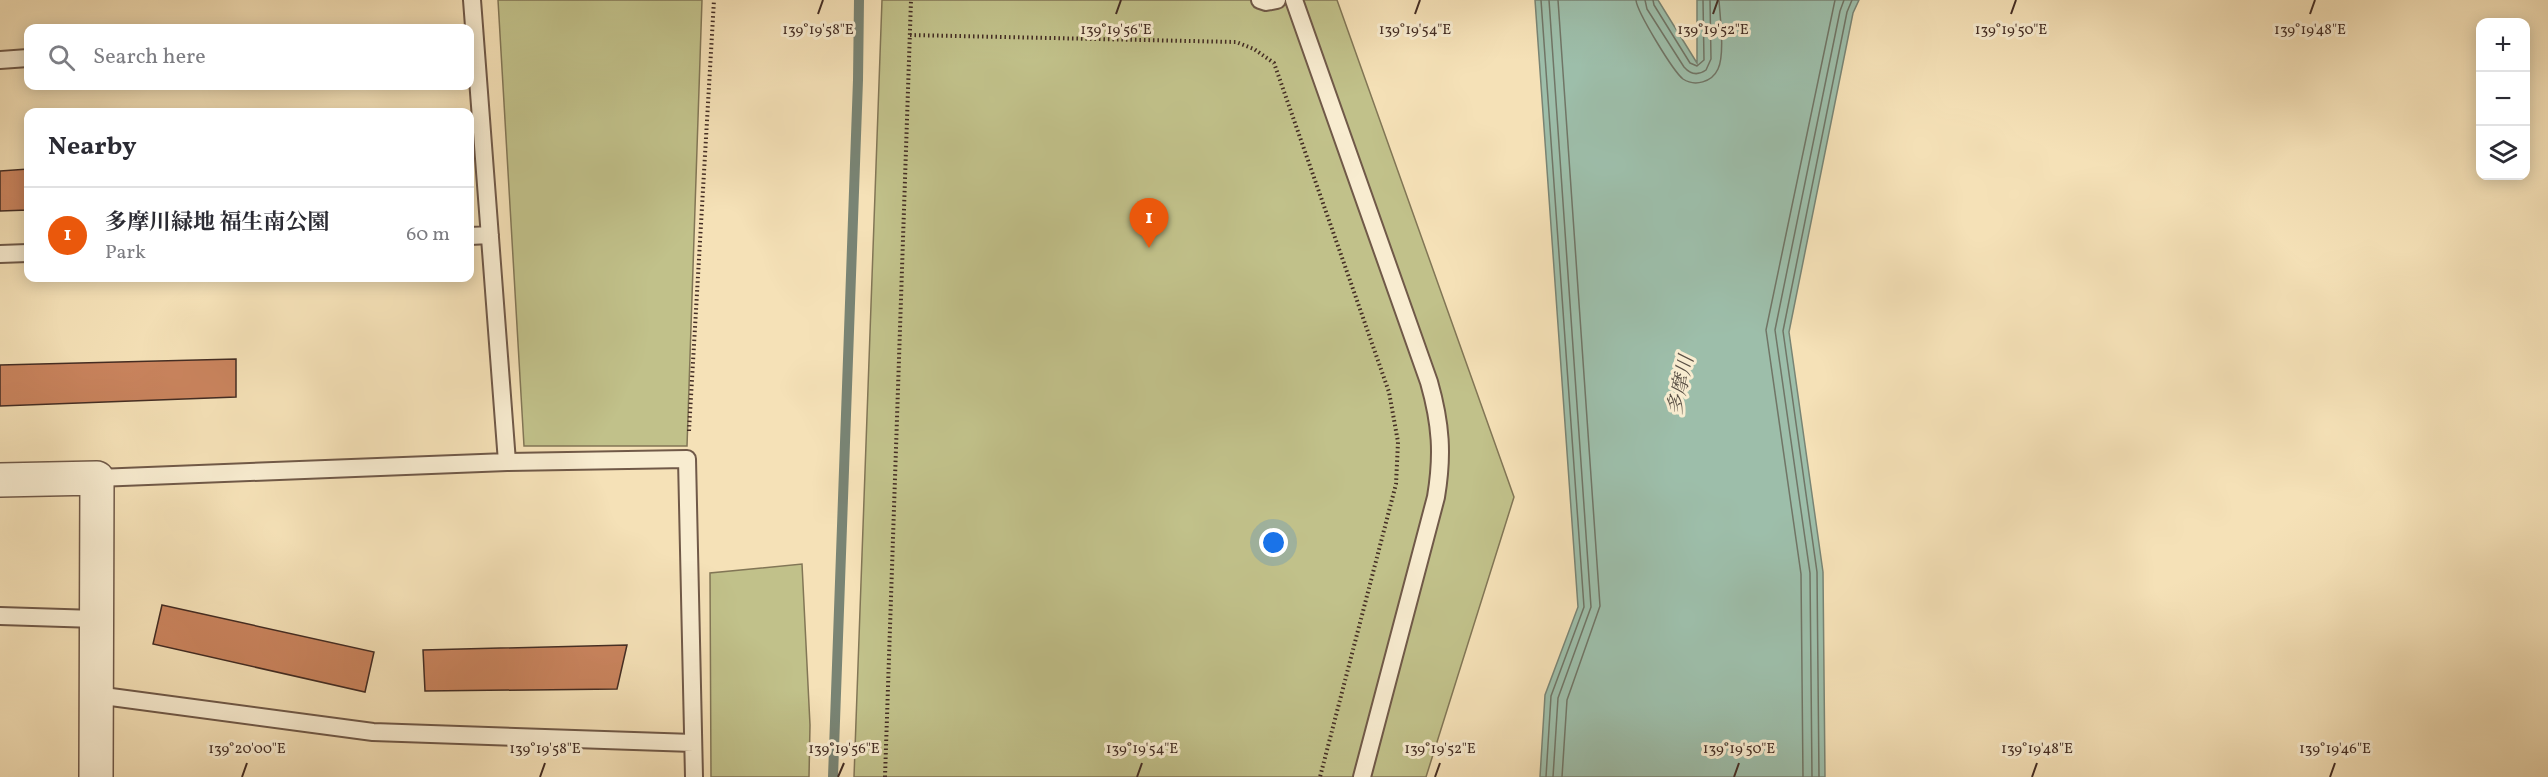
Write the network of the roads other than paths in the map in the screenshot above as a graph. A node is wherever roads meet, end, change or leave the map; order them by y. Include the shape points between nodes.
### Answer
1 (472, 0) edge
2 (1260, 0) edge
3 (1277, 0) edge
4 (1294, 0) edge
5 (472, 24) edge
6 (474, 53) edge
7 (24, 58) edge
8 (0, 60) edge
9 (490, 235) junction
10 (474, 236) edge
11 (24, 253) edge
12 (0, 254) edge
13 (507, 462) junction
14 (97, 478) junction
15 (0, 480) edge
16 (0, 616) edge
17 (96, 619) junction
18 (96, 695) junction
19 (693, 743) junction
20 (96, 777) edge
21 (694, 777) edge
22 (1362, 777) edge

1 - 5 lane
2 - 3 lane
4 - 22 lane via 1429,382 1441,441 1436,497
6 - 9 lane
7 - 8 lane
9 - 10 lane
9 - 13 lane
11 - 12 lane
13 - 14 lane
13 - 19 lane via 687,459
14 - 15 street
14 - 17 street
16 - 17 lane
17 - 18 street
18 - 19 lane via 373,732
18 - 20 street
19 - 21 lane

